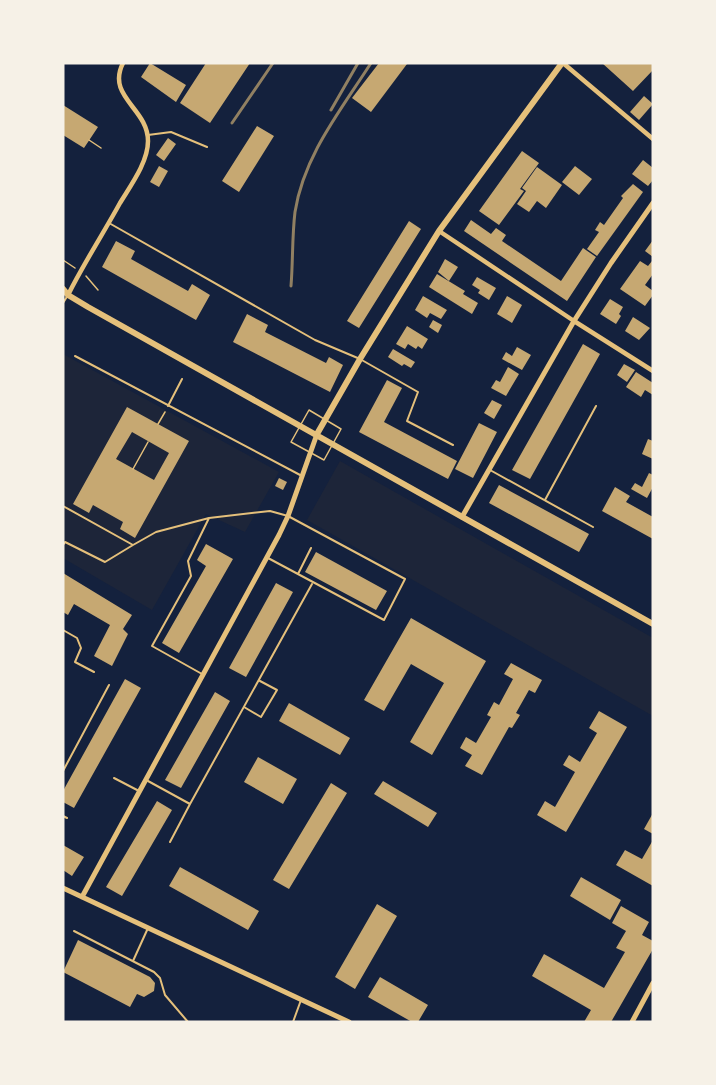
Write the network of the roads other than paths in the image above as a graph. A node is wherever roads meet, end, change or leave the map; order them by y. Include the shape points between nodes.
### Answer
1 (123, 63) edge
2 (563, 63) edge
3 (148, 135) junction
4 (653, 139) edge
5 (207, 147) dead end
6 (653, 203) edge
7 (109, 223) junction
8 (439, 231) junction
9 (65, 292) edge
10 (63, 303) edge
11 (574, 321) junction
12 (75, 356) dead end
13 (360, 359) junction
14 (653, 371) edge
15 (182, 379) dead end
16 (168, 406) junction
17 (596, 406) dead end
18 (317, 434) junction
19 (453, 444) dead end
20 (490, 470) junction
21 (302, 476) junction
22 (545, 500) junction
23 (63, 506) edge
24 (288, 516) junction
25 (462, 517) junction
26 (209, 518) junction
27 (593, 528) dead end
28 (63, 545) edge
29 (133, 545) junction
30 (311, 548) dead end
31 (268, 558) junction
32 (298, 574) junction
33 (313, 583) junction
34 (653, 624) edge
35 (63, 630) edge
36 (94, 672) dead end
37 (204, 675) junction
38 (259, 681) junction
39 (109, 686) dead end
40 (244, 707) junction
41 (63, 771) edge
42 (114, 778) dead end
43 (145, 779) junction
44 (139, 791) junction
45 (190, 804) junction
46 (63, 816) edge
47 (67, 818) dead end
48 (170, 842) dead end
49 (63, 888) edge
50 (82, 897) junction
51 (148, 928) junction
52 (74, 931) dead end
53 (133, 961) junction
54 (653, 984) edge
55 (301, 1000) junction
56 (188, 1022) edge
57 (293, 1022) edge
58 (350, 1022) edge
59 (632, 1022) edge

1 - 3 street via 120,93 141,118
2 - 4 street
2 - 8 main road
3 - 5 lane via 171,132
3 - 7 street via 142,164
6 - 11 street
7 - 9 street
7 - 13 lane via 315,340
8 - 11 street
8 - 13 main road
9 - 10 lane
9 - 18 main road
11 - 14 street
11 - 20 street
12 - 16 lane
13 - 18 main road
13 - 19 lane via 418,392 406,421
15 - 16 lane
16 - 21 lane
17 - 22 lane
18 - 21 street
18 - 25 main road
20 - 22 lane
20 - 25 street
21 - 24 street
22 - 27 lane
23 - 29 lane
24 - 26 lane via 270,511
24 - 31 street
24 - 33 lane via 405,579 384,620
25 - 34 main road
26 - 29 lane via 156,532
26 - 37 lane via 188,561 191,576 152,646
28 - 29 lane via 65,542 105,562
30 - 32 lane
31 - 32 lane
31 - 37 street
32 - 33 lane
33 - 38 lane
35 - 36 lane via 77,638 81,648 75,662
37 - 43 street
38 - 40 lane
38 - 40 lane via 277,690 261,717
39 - 41 lane
40 - 45 lane
42 - 44 lane
43 - 44 street
43 - 45 lane
44 - 50 street
45 - 48 lane
46 - 47 lane
49 - 50 street
50 - 51 street
51 - 53 lane
51 - 55 street
52 - 53 lane
53 - 56 lane via 160,978 165,995
54 - 59 street
55 - 57 lane
55 - 58 street

